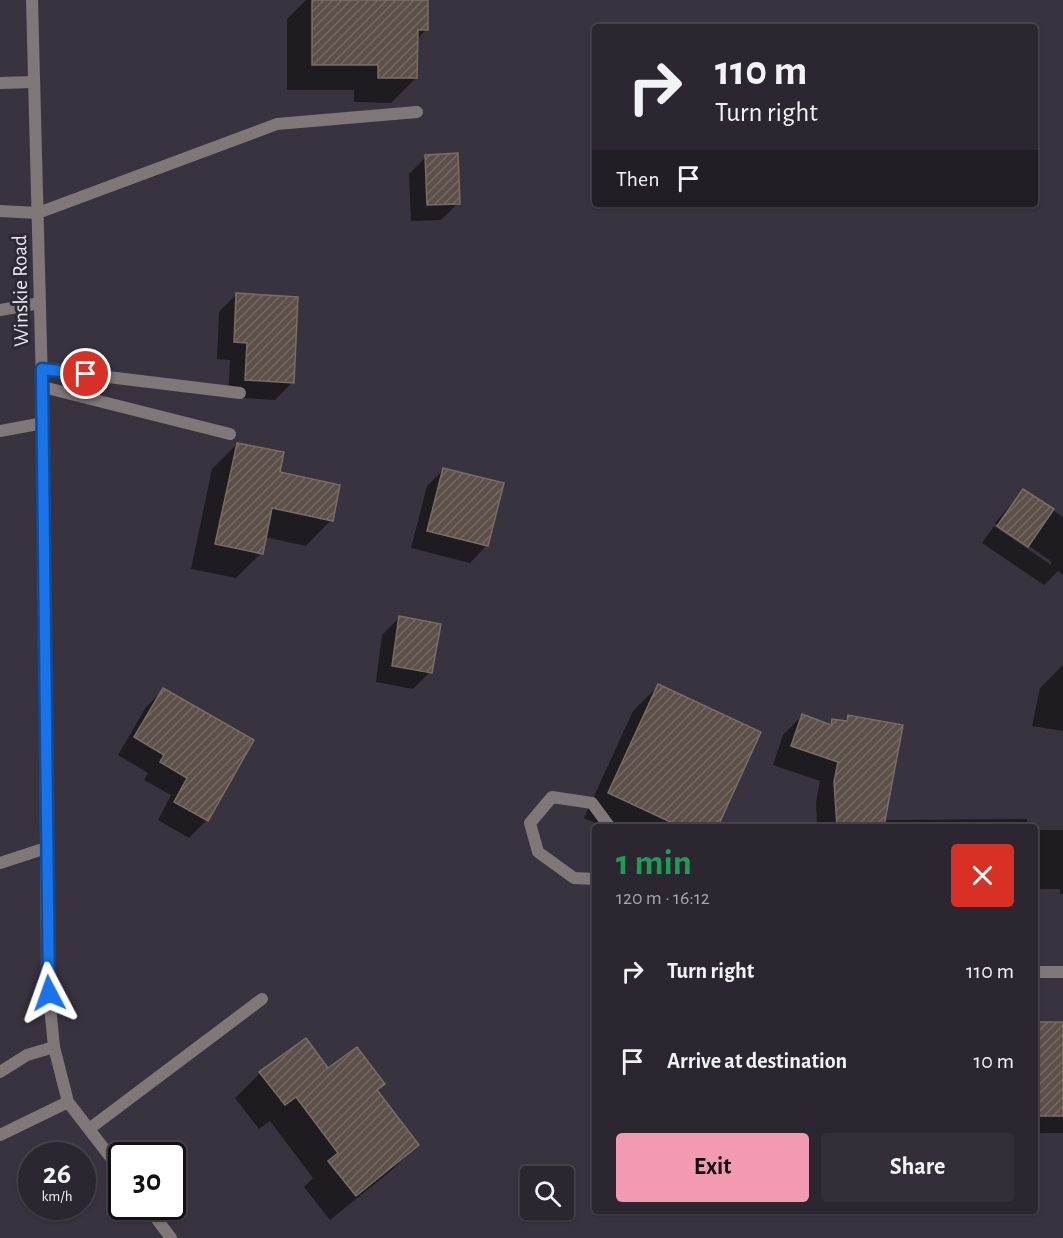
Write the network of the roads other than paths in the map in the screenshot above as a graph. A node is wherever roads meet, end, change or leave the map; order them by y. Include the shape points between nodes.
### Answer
1 (32, 0) edge
2 (34, 82) junction
3 (0, 83) edge
4 (417, 112) dead end
5 (0, 211) edge
6 (38, 213) junction
7 (40, 303) junction
8 (0, 310) edge
9 (42, 369) junction
10 (43, 387) junction
11 (240, 393) dead end
12 (44, 423) junction
13 (0, 430) edge
14 (230, 434) dead end
15 (608, 824) edge
16 (46, 848) junction
17 (0, 863) edge
18 (592, 879) edge
19 (1038, 972) edge
20 (1063, 972) edge
21 (262, 999) dead end
22 (54, 1047) junction
23 (0, 1072) edge
24 (68, 1102) junction
25 (89, 1129) junction
26 (0, 1135) edge
27 (108, 1154) edge
28 (158, 1220) edge
29 (171, 1238) edge

1 - 2 street, Winskie Road
2 - 3 street
2 - 6 street, Winskie Road
4 - 6 street via 277,124
5 - 6 street
6 - 7 street, Winskie Road
7 - 8 street
7 - 9 street, Winskie Road
9 - 10 street, Winskie Road
9 - 11 street
10 - 12 street, Winskie Road
10 - 14 street
12 - 13 street
12 - 16 street, Winskie Road
15 - 18 street via 592,803 552,797 530,823 538,852 574,878
16 - 17 street
16 - 22 street, Winskie Road via 47,975
19 - 20 street
21 - 25 street
22 - 23 street via 27,1055
22 - 24 street, Winskie Road
24 - 25 street, Winskie Road
24 - 26 street
25 - 27 street, Winskie Road
28 - 29 street

